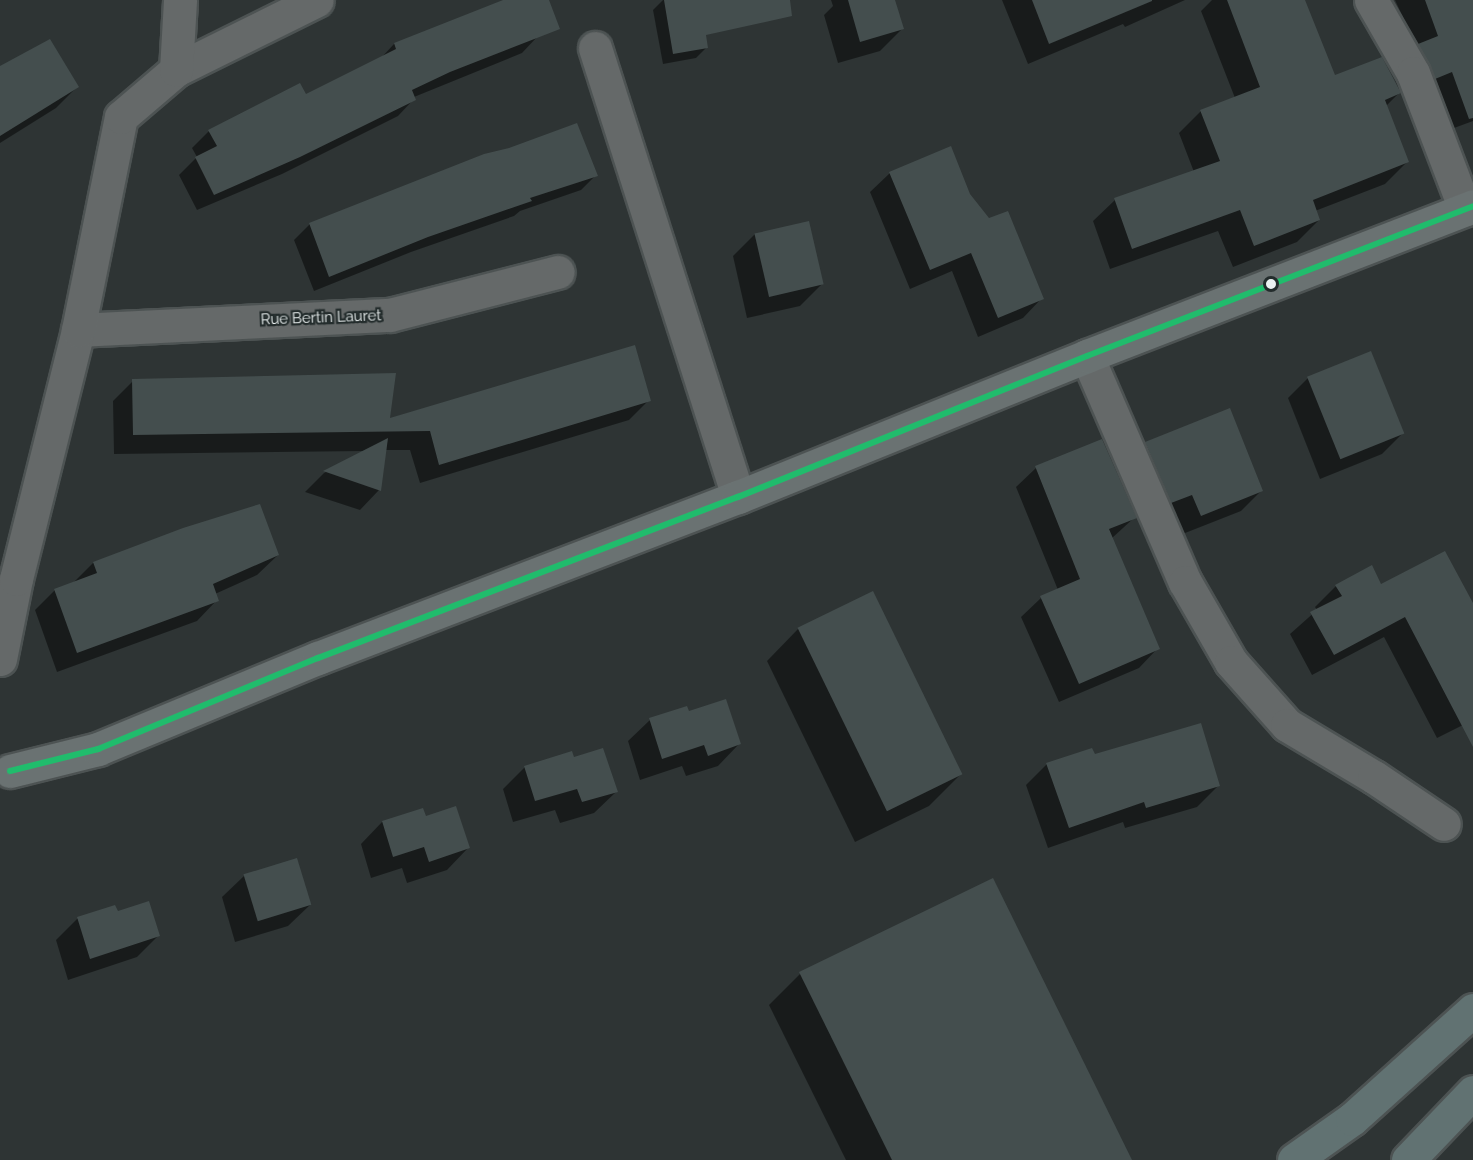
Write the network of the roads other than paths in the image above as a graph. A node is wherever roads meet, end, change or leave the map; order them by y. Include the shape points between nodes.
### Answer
1 (180, 0) edge
2 (317, 0) edge
3 (1371, 0) edge
4 (595, 48) dead end
5 (176, 70) junction
6 (1469, 208) edge
7 (558, 272) dead end
8 (78, 330) junction
9 (1087, 357) junction
10 (738, 497) junction
11 (0, 659) edge
12 (3, 768) edge
13 (1444, 824) dead end
14 (1473, 1010) edge
15 (1473, 1092) edge
16 (1294, 1160) edge
17 (1408, 1160) edge

1 - 5 street
2 - 5 street
3 - 6 street via 1413,73
4 - 10 street
5 - 8 street via 122,117
6 - 9 main road
7 - 8 street, Rue Bertin Lauret via 390,315
8 - 11 street
9 - 10 main road
9 - 13 street via 1185,582 1232,662 1287,725
10 - 12 main road via 318,658 98,749
14 - 16 highway via 1353,1119
15 - 17 highway

